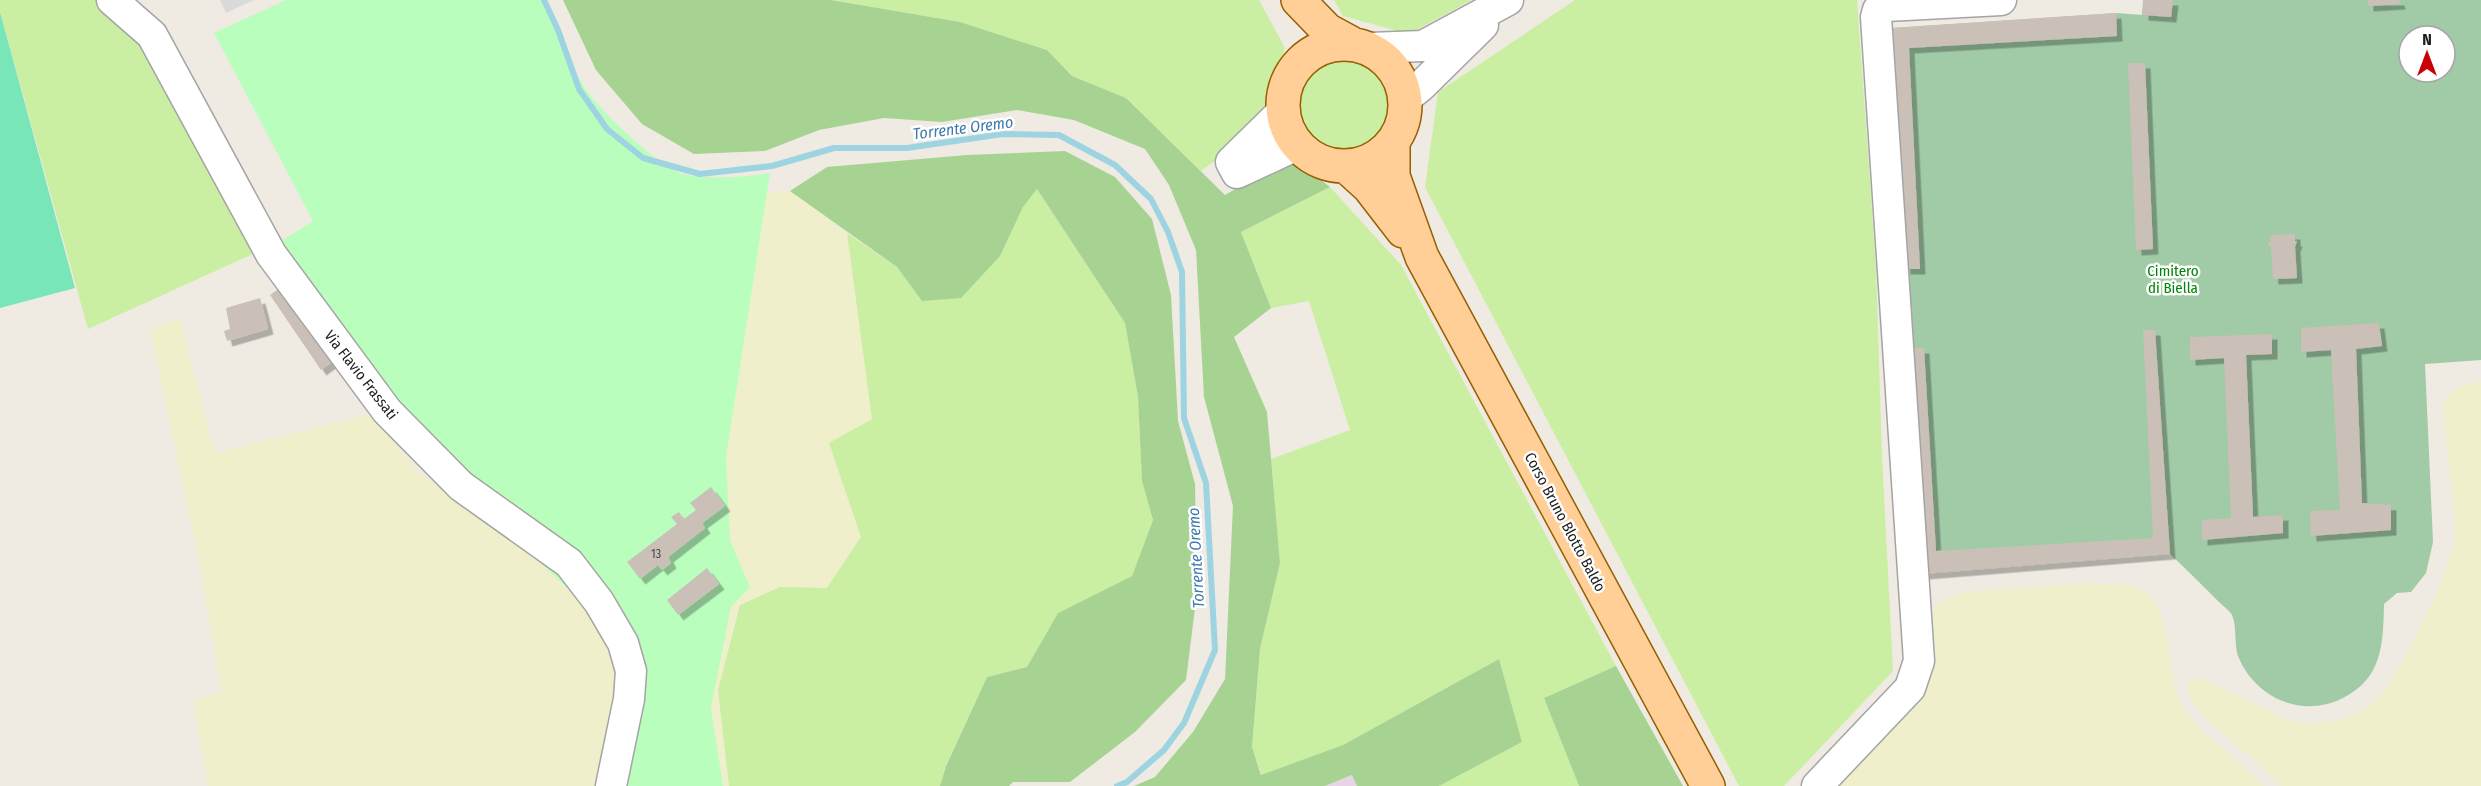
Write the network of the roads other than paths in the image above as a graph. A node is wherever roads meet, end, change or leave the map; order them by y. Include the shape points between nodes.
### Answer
1 (112, 0) edge
2 (1291, 0) edge
3 (1299, 0) edge
4 (2001, 0) edge
5 (1360, 46) junction
6 (1300, 62) junction
7 (1406, 98) junction
8 (1283, 111) junction
9 (1393, 143) junction
10 (1297, 145) junction
11 (1347, 167) junction
12 (1422, 257) junction
13 (610, 786) edge
14 (1708, 786) edge
15 (1817, 786) edge

1 - 13 street, Via Flavio Frassati via 152,35 271,254 387,411 461,486 569,563 599,602 623,643 631,671
2 - 6 main road
3 - 5 main road via 1328,30
4 - 15 street via 1886,6 1878,10 1876,17 1919,661 1911,688
5 - 6 main road via 1332,44
5 - 7 main road via 1383,57 1394,68
5 - 7 street via 1423,46 1509,0
6 - 8 main road via 1289,77
7 - 9 main road via 1406,114
8 - 10 main road via 1287,129
8 - 10 street via 1231,162 1238,173
9 - 11 main road via 1380,156
9 - 12 main road, Corso Bruno Blotto Baldo via 1393,176
10 - 11 main road via 1328,165
11 - 12 main road, Corso Bruno Blotto Baldo via 1369,187
12 - 14 main road, Corso Bruno Blotto Baldo

